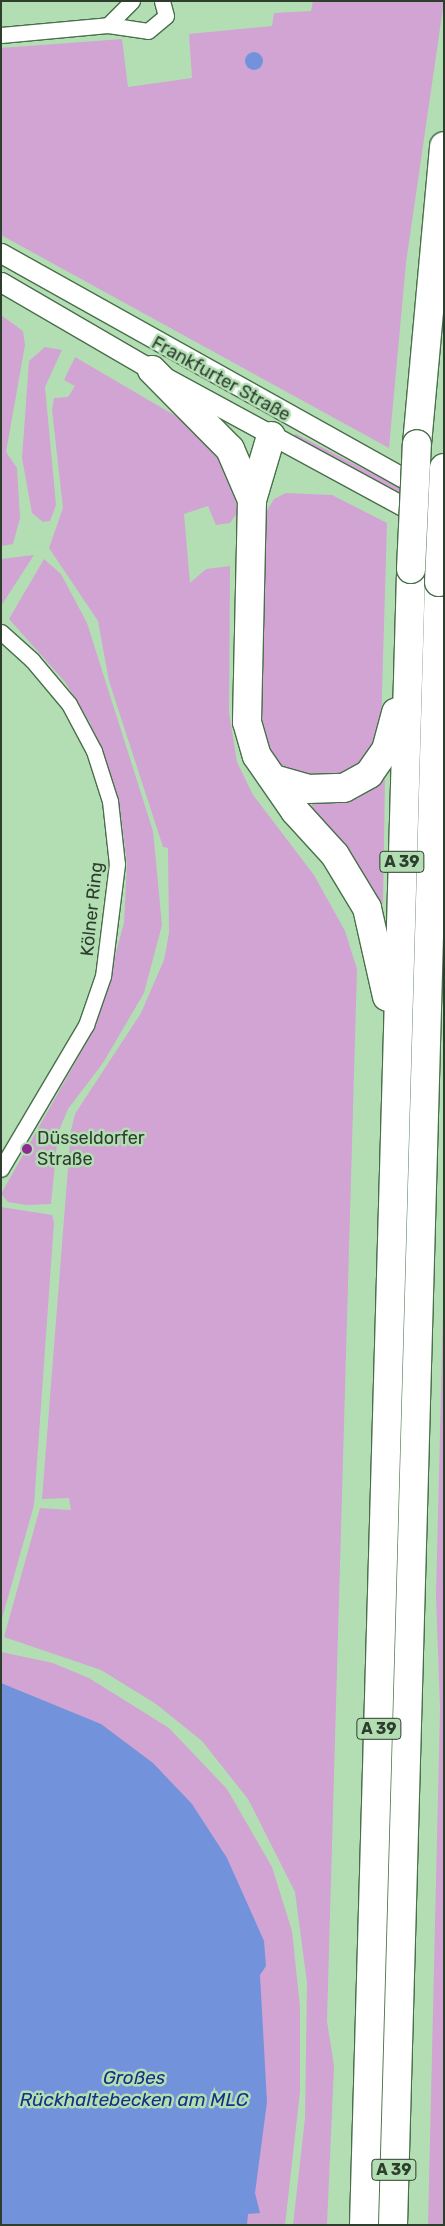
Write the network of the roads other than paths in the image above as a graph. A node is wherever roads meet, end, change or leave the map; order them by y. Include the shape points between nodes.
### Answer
1 (132, 1) edge
2 (164, 4) edge
3 (108, 25) junction
4 (1, 36) edge
5 (444, 146) edge
6 (1, 253) edge
7 (1, 282) edge
8 (152, 370) junction
9 (277, 425) junction
10 (444, 468) edge
11 (252, 500) junction
12 (444, 500) edge
13 (444, 528) edge
14 (1, 632) edge
15 (408, 670) junction
16 (277, 780) junction
17 (397, 1055) junction
18 (1, 1169) edge
19 (396, 2115) junction
20 (364, 2225) edge
21 (393, 2225) edge
22 (407, 2225) edge

1 - 3 street
2 - 3 street via 162,24 148,31
3 - 4 street
5 - 15 highway, A 39, bridge via 416,444
6 - 9 street, Frankfurter Straße
7 - 8 street, Frankfurter Straße
8 - 9 street, Frankfurter Straße
8 - 11 highway via 230,449
9 - 11 highway
9 - 12 street, Frankfurter Straße
9 - 13 street, Frankfurter Straße
10 - 19 highway, A 39, bridge
11 - 16 highway via 247,722 257,756
14 - 18 street, Kölner Ring via 32,660 70,704 94,751 110,801 117,864 103,976 86,1025
15 - 16 highway via 386,750 369,774 344,788 308,789
15 - 17 highway, A 39
16 - 17 highway via 296,811 335,855 367,908
17 - 20 highway, A 39
19 - 21 highway, A 39
19 - 22 highway

